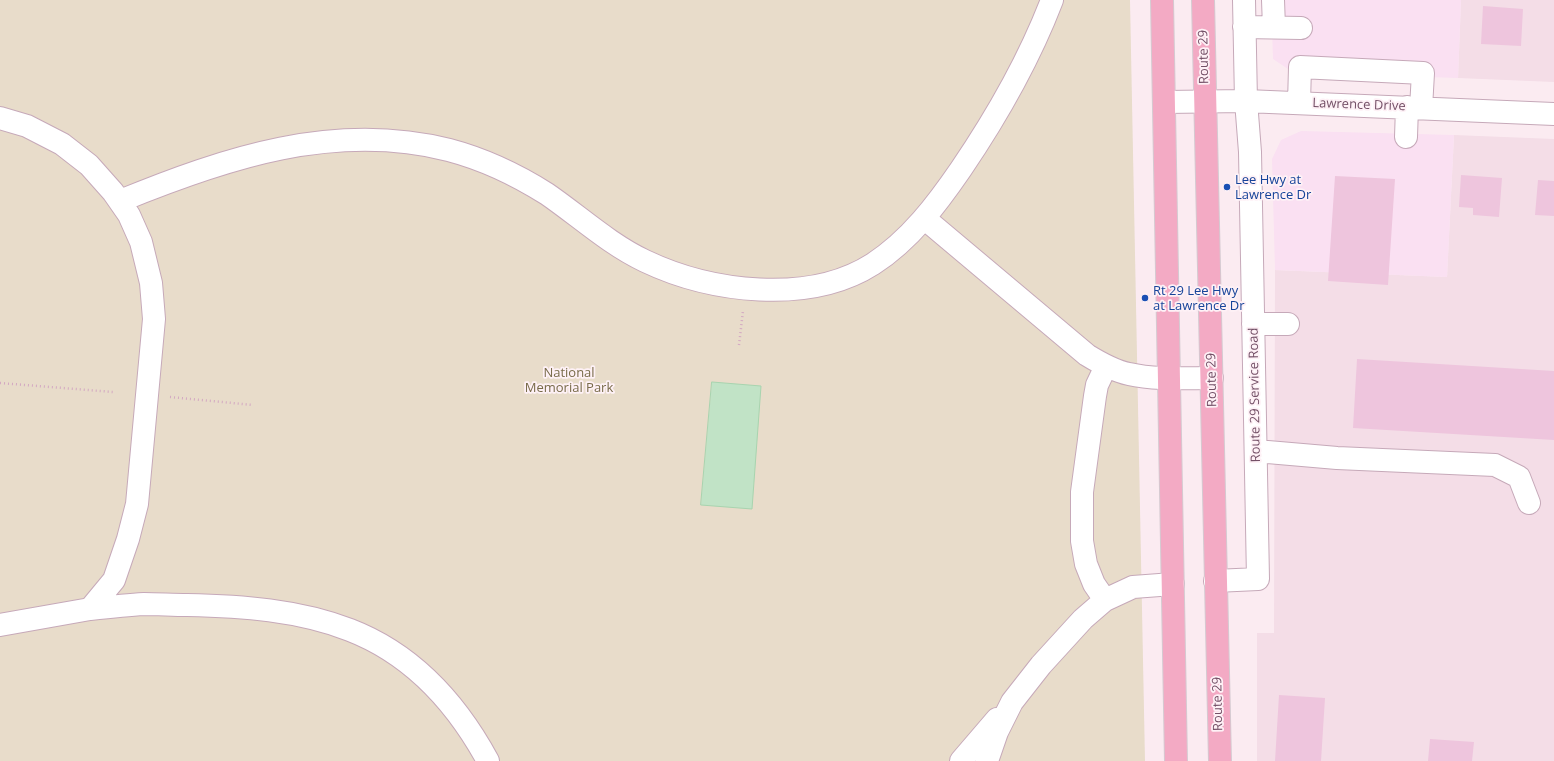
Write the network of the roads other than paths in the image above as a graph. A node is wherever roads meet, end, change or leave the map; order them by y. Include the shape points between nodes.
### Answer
1 (1052, 0) edge
2 (1162, 0) edge
3 (1203, 0) edge
4 (1244, 0) edge
5 (1273, 0) edge
6 (1244, 27) junction
7 (1274, 27) junction
8 (1301, 28) dead end
9 (1205, 101) junction
10 (1246, 101) junction
11 (1164, 102) junction
12 (1299, 103) junction
13 (1414, 108) junction
14 (1554, 114) edge
15 (0, 118) edge
16 (1406, 137) dead end
17 (120, 201) junction
18 (924, 218) junction
19 (1253, 324) junction
20 (1288, 324) dead end
21 (1106, 366) junction
22 (1168, 377) junction
23 (1212, 378) junction
24 (1256, 451) junction
25 (1529, 503) dead end
26 (1215, 580) junction
27 (1173, 584) junction
28 (1105, 600) junction
29 (90, 609) junction
30 (0, 625) edge
31 (1012, 702) junction
32 (488, 761) edge
33 (961, 761) edge
34 (988, 761) edge
35 (1176, 761) edge
36 (1220, 761) edge

1 - 18 street via 1017,78 982,138 939,201
2 - 11 main road
3 - 9 main road, Route 29
4 - 6 street, Route 29 Service Road
5 - 7 street
6 - 7 street
6 - 10 street, Route 29 Service Road
7 - 8 street
9 - 10 street, Lawrence Drive
9 - 11 street, Lawrence Drive
9 - 23 main road, Route 29
10 - 12 street, Lawrence Drive
10 - 19 street, Route 29 Service Road via 1260,240
11 - 22 main road
12 - 13 street, Lawrence Drive
12 - 13 street via 1300,67 1423,73
13 - 14 street, Lawrence Drive
13 - 16 street
15 - 17 street via 27,126 62,144 89,165
17 - 18 street via 181,176 284,148 359,138 405,141 450,150 488,163 527,182 642,260 676,274 715,285 774,291 809,288 842,279 872,265 894,248
17 - 29 street via 140,242 151,283 154,319 137,504 114,580
18 - 21 street via 1087,355
19 - 20 street
19 - 24 street, Route 29 Service Road
21 - 22 street via 1129,374
21 - 28 street via 1097,385 1082,492 1082,541 1094,584
22 - 23 street
22 - 27 main road
23 - 26 main road, Route 29
24 - 25 street via 1337,458 1495,465 1519,477
24 - 26 street, Route 29 Service Road via 1258,579
26 - 36 main road, Route 29
27 - 28 street via 1133,587
27 - 35 main road
28 - 31 street via 1041,665
29 - 30 street
29 - 32 street via 145,604 258,609 314,618 351,630 388,649 422,674 450,703
31 - 33 street
31 - 34 street

